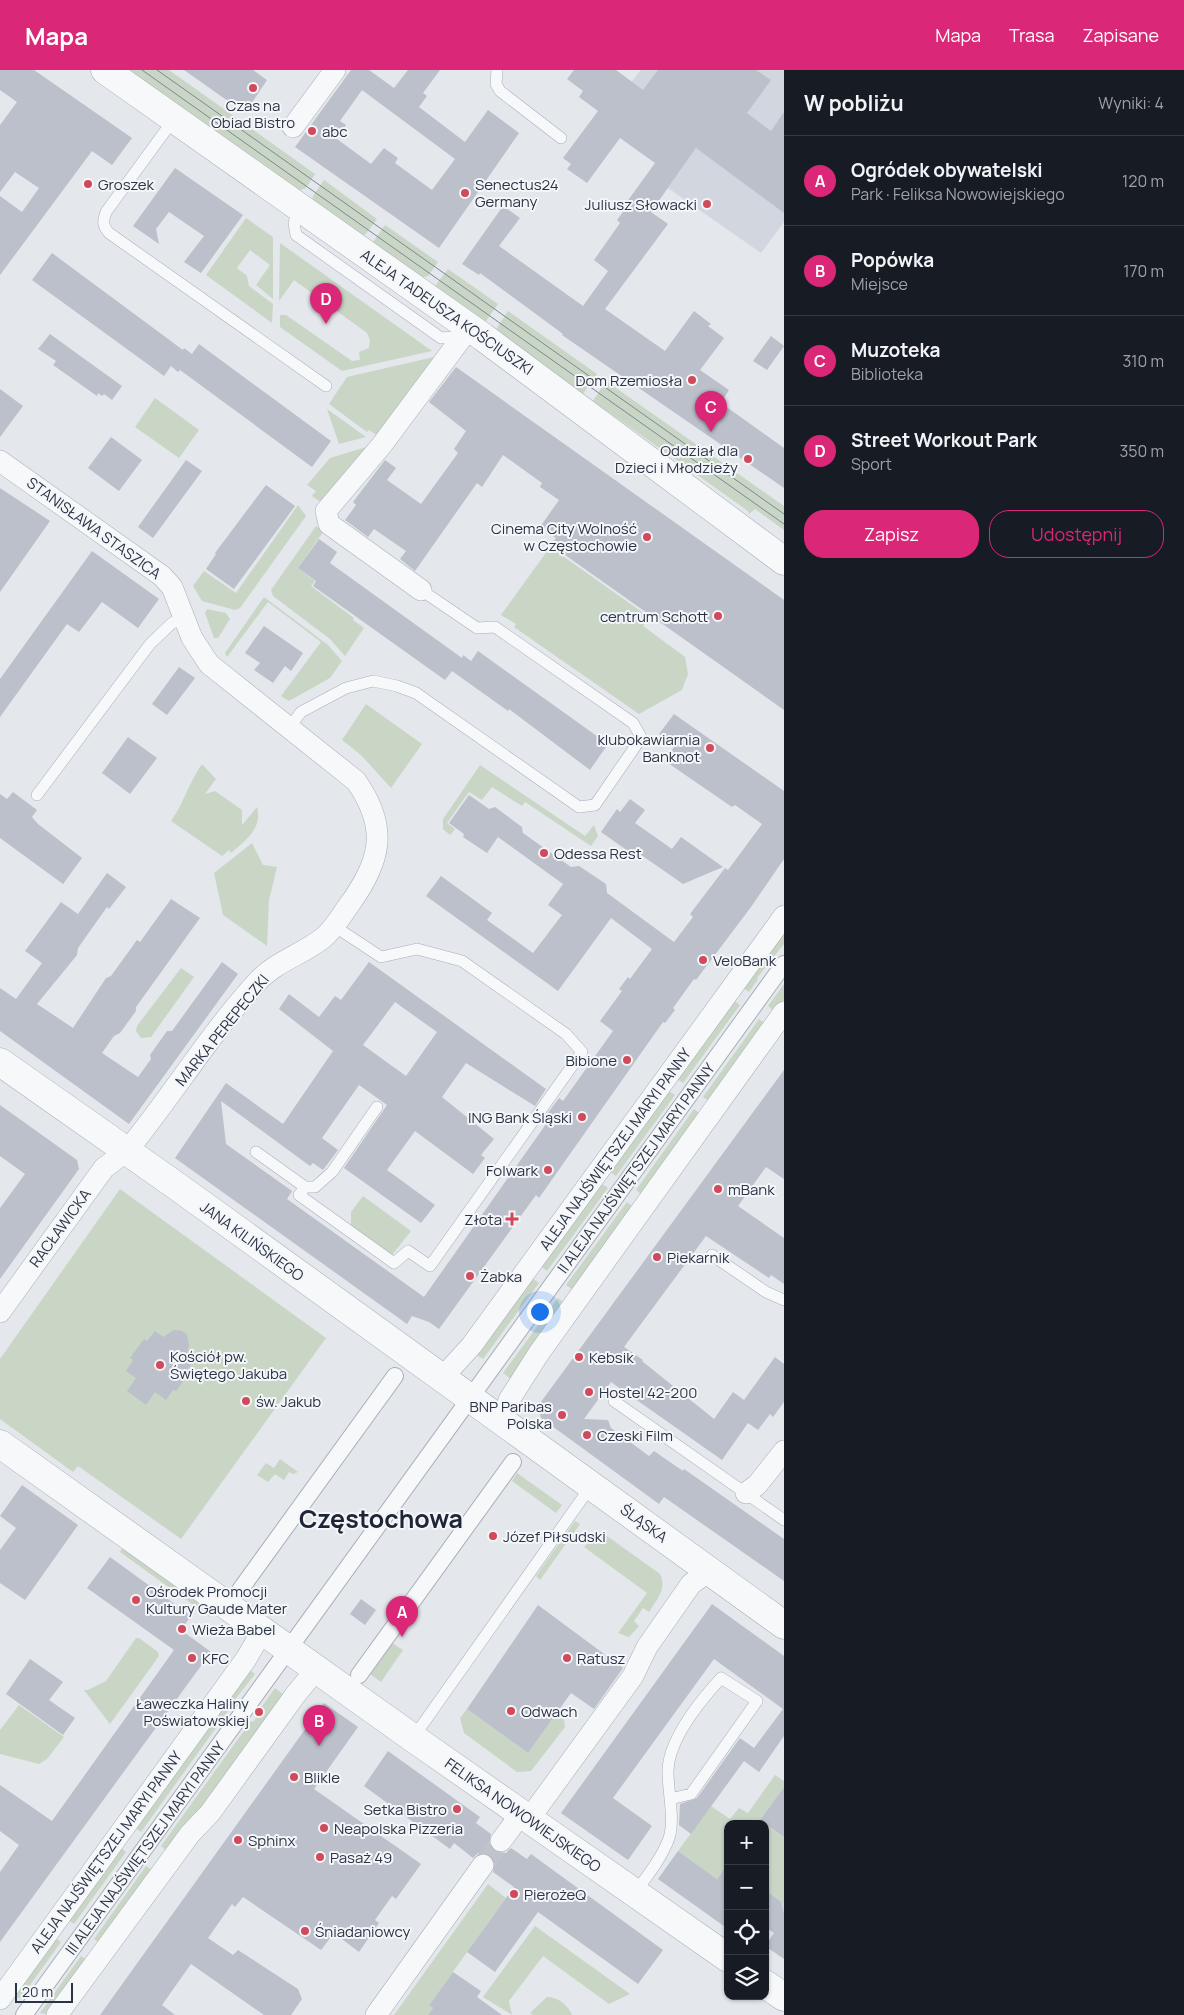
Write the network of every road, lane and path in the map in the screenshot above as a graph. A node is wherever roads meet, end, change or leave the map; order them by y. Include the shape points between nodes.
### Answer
1 (105, 70) edge
2 (335, 70) edge
3 (497, 70) edge
4 (174, 119) junction
5 (293, 127) dead end
6 (561, 138) dead end
7 (469, 328) junction
8 (326, 386) dead end
9 (0, 461) edge
10 (784, 561) edge
11 (421, 590) joint
12 (185, 618) junction
13 (250, 696) joint
14 (290, 727) junction
15 (37, 795) dead end
16 (784, 916) edge
17 (334, 926) junction
18 (784, 964) edge
19 (784, 1012) edge
20 (0, 1062) edge
21 (377, 1107) dead end
22 (127, 1151) junction
23 (256, 1152) dead end
24 (305, 1187) junction
25 (712, 1255) dead end
26 (784, 1300) edge
27 (0, 1312) edge
28 (394, 1376) dead end
29 (442, 1378) junction
30 (469, 1398) junction
31 (614, 1401) dead end
32 (503, 1422) junction
33 (0, 1444) edge
34 (784, 1451) edge
35 (513, 1462) dead end
36 (591, 1486) junction
37 (746, 1494) junction
38 (784, 1520) edge
39 (709, 1571) junction
40 (240, 1590) dead end
41 (784, 1625) edge
42 (262, 1630) junction
43 (286, 1654) junction
44 (320, 1672) junction
45 (359, 1675) dead end
46 (414, 1738) junction
47 (670, 1799) junction
48 (525, 1817) junction
49 (501, 1841) tunnel mouth
50 (483, 1865) tunnel mouth
51 (635, 1893) junction
52 (724, 1955) edge
53 (769, 1987) edge
54 (784, 1997) edge
55 (0, 1999) edge
56 (24, 2015) edge
57 (57, 2015) edge
58 (376, 2015) edge

1 - 4 street, ALEJA TADEUSZA KOŚCIUSZKI
2 - 5 street
3 - 6 lane via 496,84 500,91
4 - 7 street, ALEJA TADEUSZA KOŚCIUSZKI
4 - 8 lane via 106,212 104,228
7 - 10 street, ALEJA TADEUSZA KOŚCIUSZKI
7 - 11 street via 381,446 326,511 329,524
9 - 12 street, STANISŁAWA STASZICA via 162,576 172,588
11 - 14 lane via 477,628 495,627 633,723 640,734 639,741 595,804 579,807 416,694 397,686 373,682 346,688 301,712
12 - 13 street, STANISŁAWA STASZICA via 192,638 209,664
12 - 15 lane via 172,624 150,644
13 - 14 street, MARKA PEREPECZKI
14 - 17 street, MARKA PEREPECZKI via 356,781 368,797 377,822 375,862 366,882
16 - 29 street, ALEJA NAJŚWIĘTSZEJ MARYI PANNY via 472,1345
17 - 22 street, MARKA PEREPECZKI via 324,937 257,981
17 - 24 lane via 381,957 417,948 462,961 566,1034 582,1052 430,1266 408,1251 394,1263 299,1195
18 - 30 street, II ALEJA NAJŚWIĘTSZEJ MARYI PANNY
19 - 32 street via 539,1353 509,1400
20 - 22 street, JANA KILIŃSKIEGO
21 - 24 lane via 332,1172 315,1187
22 - 27 street, RACŁAWICKA via 104,1168
22 - 29 street, JANA KILIŃSKIEGO
23 - 24 lane
25 - 26 lane via 766,1292
28 - 40 street
29 - 30 street, JANA KILIŃSKIEGO
30 - 32 street, JANA KILIŃSKIEGO
30 - 43 street
31 - 37 lane
32 - 36 street, ŚLĄSKA
33 - 42 street, FELIKSA NOWOWIEJSKIEGO
34 - 37 street
35 - 45 street
36 - 39 street, ŚLĄSKA
36 - 46 lane
37 - 38 lane
39 - 41 street, ŚLĄSKA
39 - 48 street via 691,1584 647,1647 633,1676
42 - 43 street, FELIKSA NOWOWIEJSKIEGO
42 - 55 street, ALEJA NAJŚWIĘTSZEJ MARYI PANNY via 246,1659
43 - 44 street, FELIKSA NOWOWIEJSKIEGO
43 - 56 street, III ALEJA NAJŚWIĘTSZEJ MARYI PANNY
44 - 46 street, FELIKSA NOWOWIEJSKIEGO
44 - 57 street via 296,1694
46 - 48 street, FELIKSA NOWOWIEJSKIEGO
47 - 47 lane via 668,1771 674,1744 704,1696 721,1678 757,1700 691,1794
47 - 51 lane via 670,1836
48 - 49 street
48 - 51 street, FELIKSA NOWOWIEJSKIEGO
50 - 58 street
51 - 52 street, FELIKSA NOWOWIEJSKIEGO
53 - 54 street

